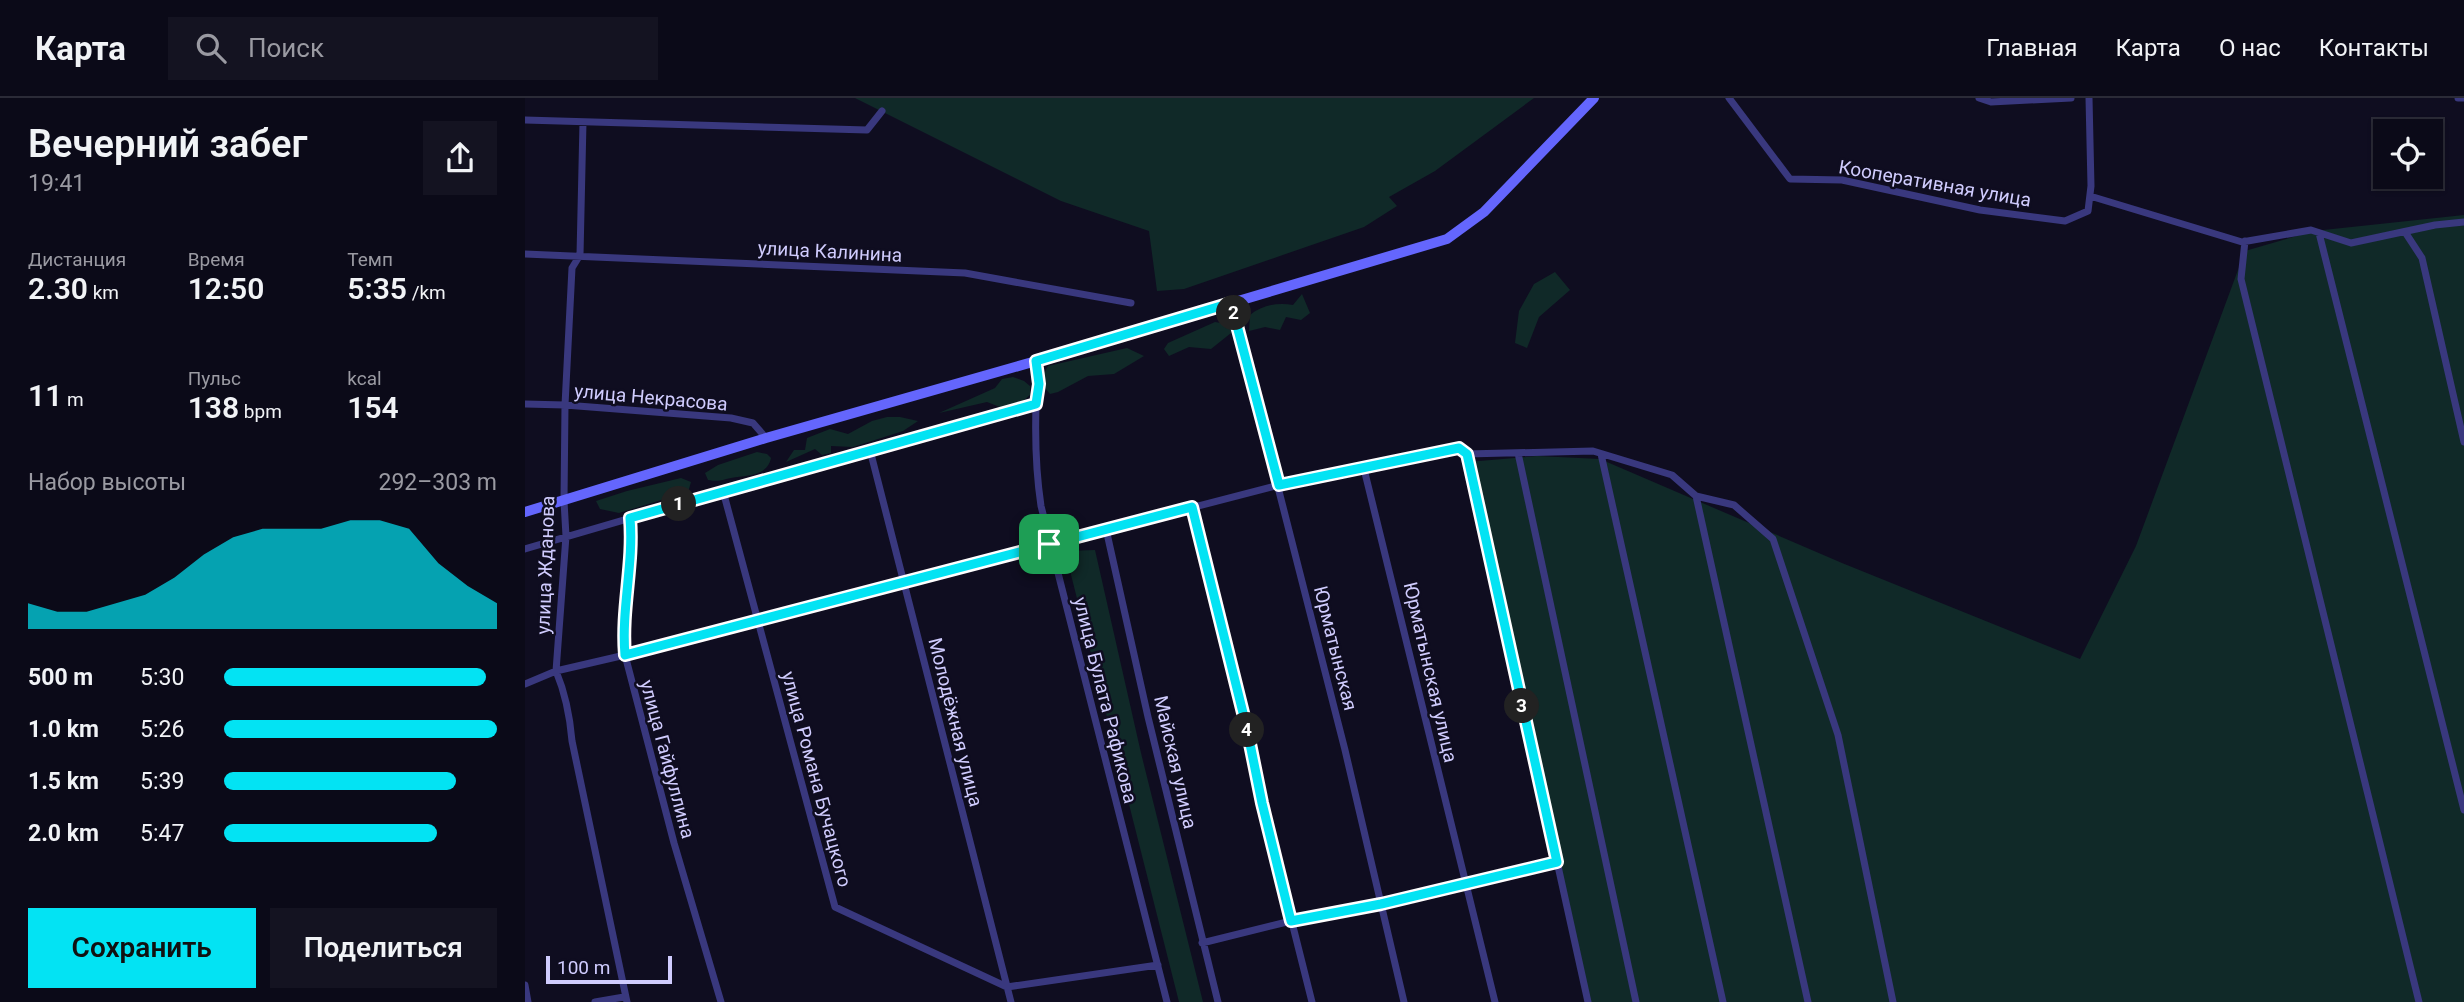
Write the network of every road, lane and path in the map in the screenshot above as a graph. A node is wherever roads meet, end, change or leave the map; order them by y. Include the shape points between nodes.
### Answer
1 (1594, 98) edge
2 (1729, 98) edge
3 (1979, 98) edge
4 (2071, 98) edge
5 (2089, 98) edge
6 (2458, 98) edge
7 (2464, 98) edge
8 (882, 111) dead end
9 (525, 120) edge
10 (583, 122) junction
11 (2090, 196) junction
12 (2464, 222) edge
13 (2406, 232) junction
14 (2319, 233) junction
15 (2245, 242) junction
16 (525, 254) edge
17 (579, 255) junction
18 (1131, 303) dead end
19 (1231, 303) junction
20 (1036, 361) junction
21 (525, 404) edge
22 (1036, 404) junction
23 (565, 405) junction
24 (766, 439) junction
25 (2464, 442) edge
26 (870, 450) junction
27 (1518, 453) junction
28 (1467, 454) junction
29 (1601, 454) junction
30 (1364, 469) junction
31 (1279, 485) junction
32 (723, 491) junction
33 (1696, 496) junction
34 (564, 501) junction
35 (1192, 507) junction
36 (525, 512) edge
37 (630, 518) junction
38 (1106, 529) junction
39 (566, 536) junction
40 (1049, 544) junction
41 (525, 549) edge
42 (904, 582) junction
43 (758, 620) junction
44 (625, 655) junction
45 (556, 671) junction
46 (525, 684) edge
47 (2464, 810) edge
48 (1557, 862) junction
49 (1466, 883) junction
50 (1381, 904) junction
51 (1291, 921) junction
52 (1202, 943) junction
53 (1158, 965) junction
54 (525, 985) edge
55 (1007, 987) junction
56 (627, 1000) edge
57 (529, 1002) edge
58 (596, 1002) edge
59 (721, 1002) edge
60 (1011, 1002) edge
61 (1167, 1002) edge
62 (1218, 1002) edge
63 (1312, 1002) edge
64 (1404, 1002) edge
65 (1495, 1002) edge
66 (1588, 1002) edge
67 (1636, 1002) edge
68 (1723, 1002) edge
69 (1808, 1002) edge
70 (1893, 1002) edge
71 (2419, 1002) edge

1 - 19 street via 1484,212 1447,239
2 - 11 street, Кооперативная улица via 1790,179 1842,180 1980,210 2065,220 2088,211
3 - 4 street via 1991,102
5 - 11 street
6 - 7 street
8 - 10 street via 867,130
9 - 10 street
10 - 17 street, улица Жданова
11 - 15 street
12 - 13 street
13 - 14 street via 2351,243
13 - 25 street via 2422,258
14 - 15 street via 2311,230
14 - 47 street
15 - 71 street via 2241,279
16 - 17 street, улица Калинина
17 - 18 street, улица Калинина via 965,273
17 - 23 street, улица Жданова via 572,268
19 - 20 street
19 - 31 street, Юрматынская
20 - 22 street, улица Булата Рафикова
20 - 24 street
21 - 23 street, улица Некрасова
22 - 26 street
22 - 40 street, улица Булата Рафикова via 1037,480
23 - 24 street, улица Некрасова via 730,418 753,423
23 - 34 street, улица Жданова
24 - 34 street
26 - 32 street
26 - 42 street, Молодёжная улица
27 - 28 street
27 - 29 street
27 - 67 street
28 - 30 street via 1459,448
28 - 48 street
29 - 33 street via 1672,475
29 - 68 street
30 - 31 street
30 - 49 street, Юрматынская улица
31 - 35 street
31 - 50 street, Юрматынская
32 - 37 street
32 - 43 street, улица Романа Бучацкого
33 - 69 street
33 - 70 street via 1734,505 1773,539 1837,736
34 - 36 street
34 - 39 street, улица Жданова
35 - 38 street
35 - 51 street
37 - 39 street
37 - 44 street, улица Гайфуллина
38 - 40 street
38 - 52 street, Майская улица
39 - 41 street
39 - 45 street, улица Жданова
40 - 42 street
40 - 53 street, улица Булата Рафикова
42 - 43 street
42 - 55 street, Молодёжная улица
43 - 44 street
43 - 55 street, улица Романа Бучацкого via 835,907
44 - 45 street
44 - 59 street, улица Гайфуллина
45 - 46 street
45 - 56 street, улица Жданова via 570,718
48 - 49 street
48 - 66 street
49 - 50 street
49 - 65 street, Юрматынская улица
50 - 51 street
50 - 64 street, Юрматынская
51 - 52 street
51 - 63 street
52 - 62 street, Майская улица
53 - 55 street
53 - 61 street, улица Булата Рафикова
54 - 57 street
55 - 60 street, Молодёжная улица
56 - 58 street

